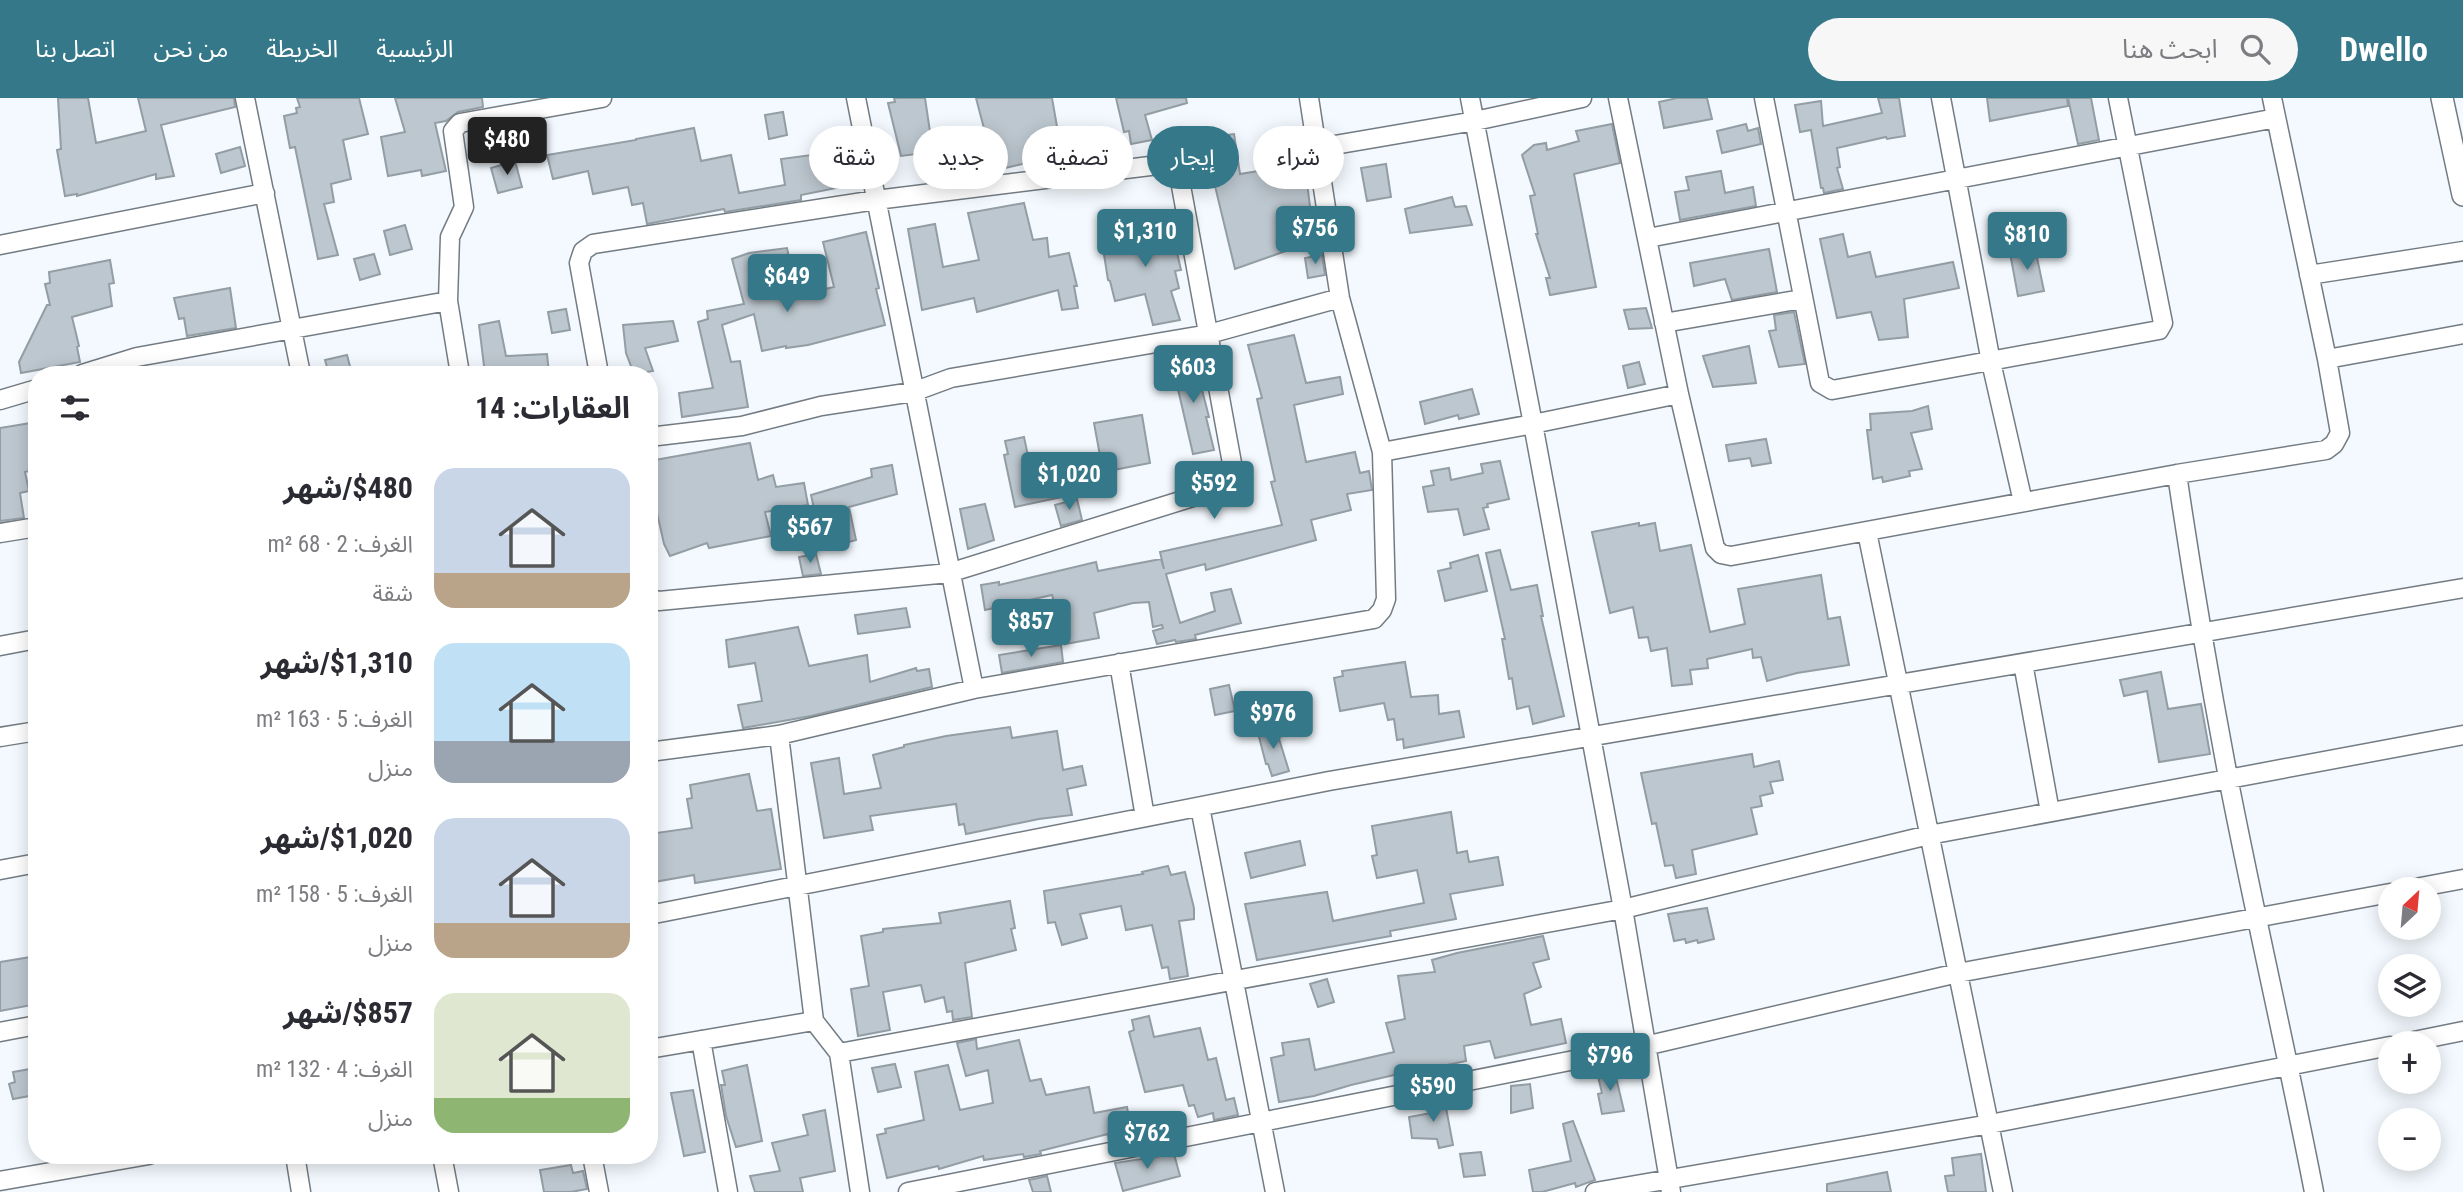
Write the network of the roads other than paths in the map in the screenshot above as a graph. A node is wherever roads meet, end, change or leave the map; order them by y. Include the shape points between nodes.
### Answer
1 (245, 98) edge
2 (602, 98) edge
3 (856, 98) edge
4 (1309, 98) edge
5 (1470, 98) edge
6 (1582, 98) edge
7 (1618, 98) edge
8 (1764, 98) edge
9 (1941, 98) edge
10 (2118, 98) edge
11 (2272, 98) edge
12 (2442, 98) edge
13 (2276, 118) junction
14 (1475, 121) junction
15 (1313, 126) edge
16 (1344, 143) edge
17 (2128, 146) junction
18 (1956, 178) junction
19 (1323, 189) edge
20 (265, 193) junction
21 (2463, 195) edge
22 (876, 200) junction
23 (1784, 211) junction
24 (1648, 239) junction
25 (0, 245) edge
26 (2463, 251) edge
27 (2309, 275) junction
28 (1340, 298) junction
29 (1802, 299) junction
30 (447, 301) junction
31 (1664, 323) junction
32 (293, 328) junction
33 (1209, 334) junction
34 (2463, 334) edge
35 (2327, 359) junction
36 (1992, 362) junction
37 (138, 366) edge
38 (300, 366) edge
39 (459, 366) edge
40 (598, 366) edge
41 (28, 391) edge
42 (913, 392) junction
43 (1679, 394) junction
44 (0, 400) edge
45 (1534, 424) junction
46 (658, 436) edge
47 (1382, 452) junction
48 (2177, 474) junction
49 (2022, 502) junction
50 (28, 528) edge
51 (1867, 532) junction
52 (0, 533) edge
53 (949, 573) junction
54 (2463, 588) edge
55 (658, 601) edge
56 (2201, 632) junction
57 (28, 641) edge
58 (0, 646) edge
59 (1119, 663) junction
60 (2023, 663) junction
61 (1897, 685) junction
62 (974, 689) junction
63 (28, 732) edge
64 (2463, 735) edge
65 (779, 736) junction
66 (0, 737) edge
67 (1590, 737) junction
68 (658, 751) edge
69 (2229, 779) junction
70 (1200, 807) junction
71 (2050, 812) junction
72 (1146, 817) junction
73 (1929, 835) junction
74 (28, 865) edge
75 (0, 870) edge
76 (2463, 879) edge
77 (2441, 883) edge
78 (797, 886) junction
79 (2378, 895) edge
80 (1623, 909) junction
81 (658, 913) edge
82 (2257, 917) junction
83 (1958, 973) junction
84 (1234, 982) junction
85 (814, 1021) junction
86 (28, 1027) edge
87 (2463, 1031) edge
88 (0, 1032) edge
89 (2441, 1035) edge
90 (701, 1040) junction
91 (1645, 1046) junction
92 (658, 1047) edge
93 (2378, 1048) edge
94 (839, 1053) junction
95 (2290, 1066) junction
96 (1261, 1123) junction
97 (1990, 1124) junction
98 (85, 1164) edge
99 (297, 1164) edge
100 (444, 1164) edge
101 (594, 1164) edge
102 (0, 1181) edge
103 (1670, 1186) edge
104 (302, 1192) edge
105 (450, 1192) edge
106 (599, 1192) edge
107 (728, 1192) edge
108 (860, 1192) edge
109 (908, 1192) edge
110 (1275, 1192) edge
111 (1595, 1192) edge
112 (2003, 1192) edge
113 (2314, 1192) edge

1 - 20 street
2 - 30 street via 460,123 453,131 464,207 450,237
3 - 22 street
4 - 15 street
5 - 14 street
6 - 14 street
7 - 24 street
8 - 23 street
9 - 18 street
10 - 17 street
11 - 13 street
12 - 21 street
13 - 17 street
13 - 27 street
14 - 16 street
14 - 45 street
17 - 18 street
17 - 36 street via 2162,327
18 - 23 street
18 - 36 street
19 - 28 street
20 - 25 street
20 - 32 street
22 - 33 street via 1166,166 1179,175
22 - 40 street via 593,244 583,251 579,263
22 - 42 street
23 - 24 street
23 - 29 street
24 - 31 street
26 - 27 street
27 - 35 street
28 - 33 street
28 - 47 street
29 - 31 street
29 - 36 street via 1820,383 1832,390
30 - 32 street
30 - 39 street
31 - 43 street
32 - 37 street
32 - 38 street
33 - 42 street via 951,378
33 - 53 street via 1234,474 1225,488
34 - 35 street
35 - 48 street via 2340,433 2334,444 2326,450
36 - 49 street
41 - 44 street
42 - 46 street via 821,406 742,426
42 - 53 street
43 - 45 street
43 - 51 street via 1715,548 1721,554
45 - 47 street
45 - 67 street
47 - 59 street via 1386,600 1374,619
48 - 49 street
48 - 56 street
49 - 51 street
50 - 52 street
51 - 61 street
53 - 55 street
53 - 62 street
54 - 56 street
56 - 60 street
56 - 69 street
57 - 58 street
59 - 62 street
59 - 72 street
60 - 61 street
60 - 71 street
61 - 67 street
61 - 73 street
62 - 65 street
63 - 66 street
64 - 69 street
65 - 68 street
65 - 78 street
67 - 70 street
67 - 80 street
69 - 71 street
69 - 82 street
70 - 72 street
70 - 84 street
71 - 73 street
72 - 78 street
73 - 80 street
73 - 83 street
74 - 75 street
76 - 77 street
78 - 81 street
78 - 85 street
79 - 82 street
80 - 84 street
80 - 91 street
82 - 83 street
82 - 95 street
83 - 91 street
83 - 97 street
84 - 94 street
84 - 96 street
85 - 90 street
85 - 94 street
86 - 88 street
87 - 89 street
90 - 92 street
90 - 107 street
91 - 96 street
91 - 103 street
93 - 95 street
94 - 108 street
95 - 97 street
95 - 113 street
96 - 109 street
96 - 110 street
97 - 103 street
97 - 112 street
98 - 102 street
99 - 104 street
100 - 105 street
101 - 106 street
103 - 111 street

